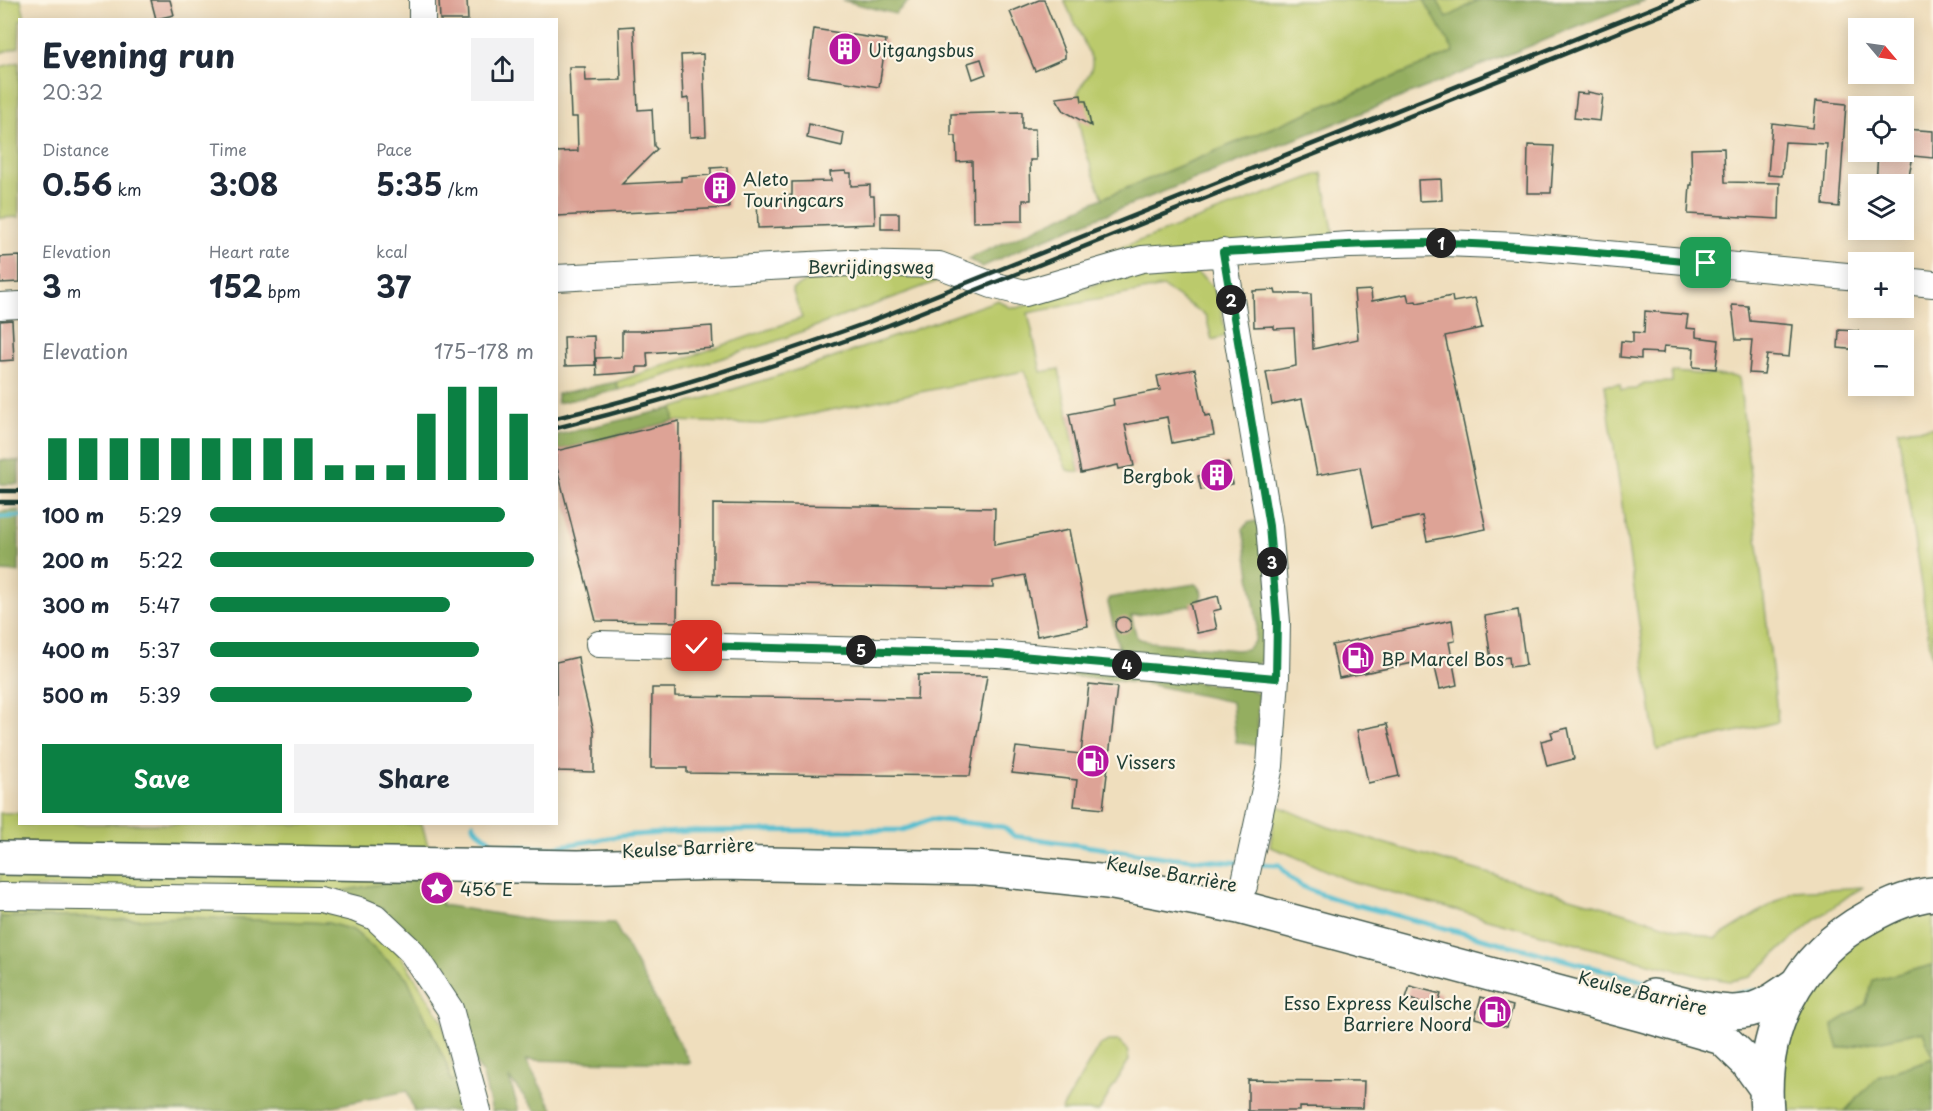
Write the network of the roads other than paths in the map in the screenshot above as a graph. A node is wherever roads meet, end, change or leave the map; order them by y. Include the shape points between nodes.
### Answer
1 (422, 0) edge
2 (422, 18) edge
3 (1223, 252) junction
4 (1848, 276) edge
5 (558, 278) edge
6 (1914, 282) edge
7 (1933, 284) edge
8 (18, 305) edge
9 (0, 306) edge
10 (599, 644) dead end
11 (1276, 678) junction
12 (0, 858) edge
13 (529, 865) junction
14 (1244, 886) junction
15 (1933, 894) edge
16 (0, 896) edge
17 (1795, 985) junction
18 (1766, 1099) edge
19 (478, 1111) edge

1 - 2 street
3 - 4 street, Bevrijdingsweg via 1444,243 1520,246
3 - 5 street, Bevrijdingsweg via 1142,259 1025,293 939,265 849,263
3 - 11 street via 1269,526 1277,622
6 - 7 street
8 - 9 street
10 - 11 street via 997,654
11 - 14 street via 1270,766
12 - 13 main road, Keulse Barrière
13 - 14 main road, Keulse Barrière via 572,855 720,842 919,844 1130,863
13 - 18 main road, Keulse Barrière via 721,863 977,868 1171,893 1259,912 1722,1038 1746,1062
14 - 17 main road, Keulse Barrière via 1718,1011 1750,1010
15 - 17 main road via 1887,907 1851,926 1820,953
16 - 19 street via 320,900 375,917 411,951 450,1009
17 - 18 main road via 1773,1034 1767,1060

